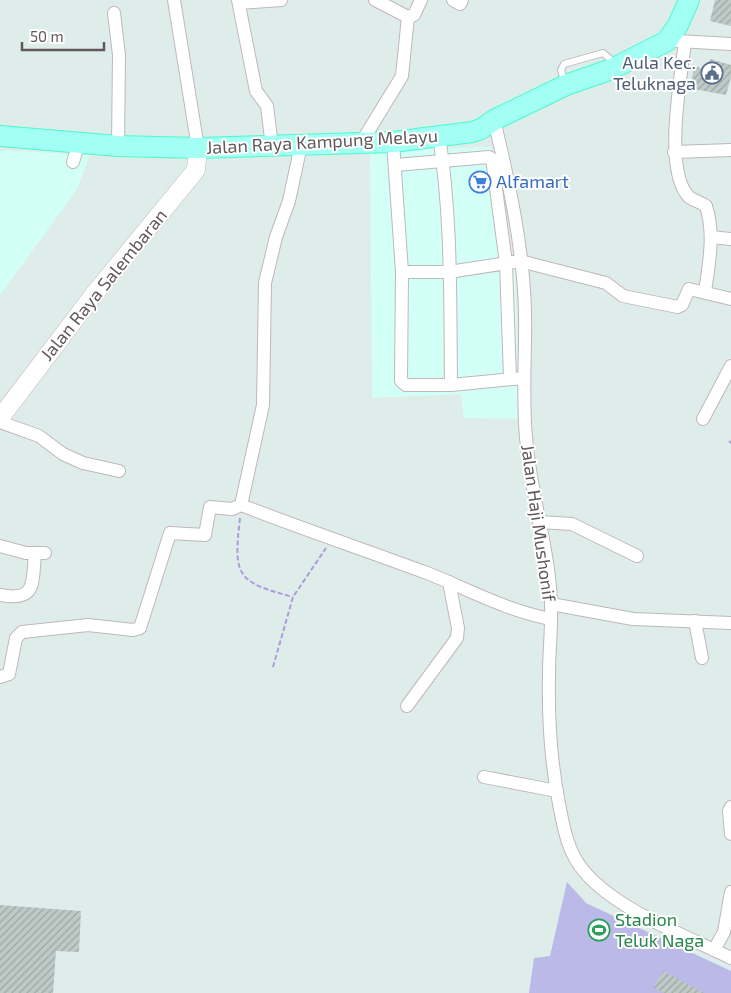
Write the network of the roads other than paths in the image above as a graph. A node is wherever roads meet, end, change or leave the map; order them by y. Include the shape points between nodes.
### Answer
1 (174, 0) edge
2 (281, 0) edge
3 (375, 0) edge
4 (422, 0) edge
5 (453, 0) edge
6 (462, 0) edge
7 (688, 0) edge
8 (238, 2) edge
9 (114, 13) dead end
10 (408, 17) junction
11 (676, 41) junction
12 (731, 44) edge
13 (494, 120) junction
14 (0, 136) edge
15 (438, 136) junction
16 (393, 142) junction
17 (79, 143) junction
18 (361, 143) junction
19 (301, 145) junction
20 (118, 146) junction
21 (272, 146) junction
22 (198, 148) junction
23 (731, 150) edge
24 (674, 152) junction
25 (443, 161) junction
26 (73, 162) dead end
27 (396, 165) junction
28 (711, 237) junction
29 (731, 239) edge
30 (520, 262) junction
31 (506, 263) junction
32 (402, 272) junction
33 (449, 272) junction
34 (704, 292) junction
35 (731, 299) edge
36 (731, 366) edge
37 (510, 378) junction
38 (524, 378) junction
39 (451, 386) junction
40 (0, 418) edge
41 (703, 419) dead end
42 (0, 422) edge
43 (119, 470) dead end
44 (241, 505) junction
45 (539, 522) junction
46 (0, 546) edge
47 (637, 556) dead end
48 (449, 582) junction
49 (0, 595) edge
50 (551, 604) junction
51 (551, 619) junction
52 (696, 621) junction
53 (731, 623) edge
54 (702, 658) dead end
55 (0, 678) edge
56 (407, 706) dead end
57 (484, 777) dead end
58 (557, 791) junction
59 (731, 807) edge
60 (731, 834) edge
61 (731, 892) edge
62 (714, 950) junction
63 (731, 958) edge

1 - 22 street
2 - 8 street
3 - 10 street
4 - 10 street via 414,15
5 - 6 street via 460,4
7 - 11 main road via 678,25
8 - 21 street via 256,91 267,106
9 - 20 street via 119,55
10 - 18 street via 402,76
11 - 12 street
11 - 13 main road, Jalan Raya Kampung Melayu via 566,85
11 - 24 street
13 - 15 main road, Jalan Raya Kampung Melayu via 481,130
13 - 30 street, Jalan Haji Mushonif via 511,190
14 - 17 main road, Jalan Raya Kampung Melayu
15 - 16 main road, Jalan Raya Kampung Melayu
15 - 25 street
16 - 18 main road, Jalan Raya Kampung Melayu
16 - 27 street
17 - 20 main road, Jalan Raya Kampung Melayu
17 - 26 street
18 - 19 main road, Jalan Raya Kampung Melayu
19 - 21 main road, Jalan Raya Kampung Melayu
19 - 44 street via 289,201 265,283 263,405
20 - 22 main road, Jalan Raya Kampung Melayu
21 - 22 main road, Jalan Raya Kampung Melayu
22 - 40 main road, Jalan Raya Salembaran via 196,170 95,293
23 - 24 street
24 - 28 street via 681,184 689,197 706,206
25 - 27 street
25 - 31 street via 492,159
25 - 33 street
27 - 32 street
28 - 29 street
28 - 34 street
30 - 31 street
30 - 34 street via 606,283 623,296 678,307 682,305 688,289
30 - 38 street, Jalan Haji Mushonif via 525,308
31 - 33 street
31 - 37 street
32 - 33 street
32 - 39 street via 401,382 406,385
33 - 39 street
34 - 35 street
36 - 41 street
37 - 38 street
37 - 39 street
38 - 45 street, Jalan Haji Mushonif via 526,436
42 - 43 street via 34,434 83,463
44 - 48 street
44 - 55 street via 232,509 210,508 205,535 170,533 140,628 88,625 22,632 16,638 9,674
45 - 47 street via 572,524
45 - 50 street, Jalan Haji Mushonif
46 - 49 street via 40,553 26,594 14,598
48 - 51 street via 520,612
48 - 56 street via 457,638
50 - 51 street, Jalan Haji Mushonif
50 - 52 street via 633,619
51 - 58 street, Jalan Haji Mushonif via 549,710
52 - 53 street
52 - 54 street
57 - 58 street
58 - 62 street, Jalan Haji Mushonif via 568,842 591,879 617,900
59 - 60 street
61 - 62 street via 724,932
62 - 63 street, Jalan Haji Mushonif

